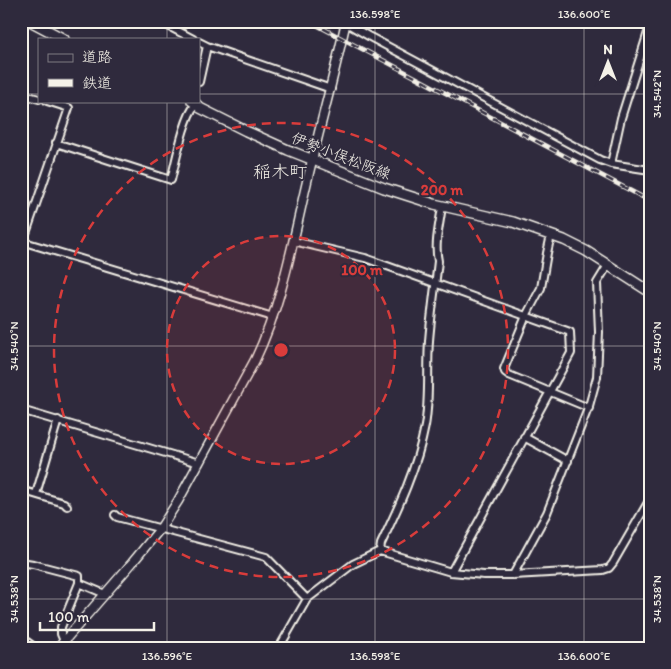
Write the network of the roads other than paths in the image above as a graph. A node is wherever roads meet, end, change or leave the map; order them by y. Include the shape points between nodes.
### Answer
1 (30, 21) edge
2 (159, 21) edge
3 (635, 21) edge
4 (346, 22) edge
5 (62, 38) edge
6 (191, 38) edge
7 (200, 43) edge
8 (206, 46) junction
9 (200, 77) edge
10 (331, 89) junction
11 (21, 94) edge
12 (38, 99) edge
13 (50, 102) edge
14 (194, 102) edge
15 (56, 143) junction
16 (312, 159) junction
17 (612, 164) junction
18 (650, 170) edge
19 (442, 206) junction
20 (551, 235) junction
21 (293, 241) junction
22 (22, 244) edge
23 (608, 265) junction
24 (435, 282) junction
25 (650, 292) edge
26 (526, 316) junction
27 (273, 317) junction
28 (549, 392) junction
29 (588, 408) junction
30 (21, 410) edge
31 (58, 420) junction
32 (524, 437) junction
33 (568, 461) junction
34 (199, 463) junction
35 (21, 490) edge
36 (36, 494) junction
37 (650, 499) edge
38 (67, 506) dead end
39 (115, 515) dead end
40 (160, 529) junction
41 (380, 551) junction
42 (21, 562) edge
43 (452, 572) junction
44 (513, 575) junction
45 (79, 583) junction
46 (105, 594) junction
47 (307, 599) junction
48 (64, 641) junction
49 (58, 648) edge
50 (279, 648) edge

1 - 5 main road
2 - 6 street
3 - 17 street via 650,26 621,118
4 - 10 street
4 - 17 street via 370,38
7 - 8 street
8 - 9 street
8 - 10 street
10 - 16 street
11 - 12 street
13 - 15 street via 69,108
14 - 15 street via 171,180
14 - 16 main road, 伊勢小俣松阪線 via 246,131
15 - 22 street
16 - 19 main road, 伊勢小俣松阪線 via 384,188
16 - 21 street
17 - 18 street
19 - 20 main road, 伊勢小俣松阪線 via 502,219
19 - 24 street
20 - 23 main road, 伊勢小俣松阪線
20 - 26 street via 541,288
21 - 24 street via 365,258
21 - 27 street
22 - 27 street
23 - 25 main road, 伊勢小俣松阪線
23 - 29 street via 596,283 597,377
24 - 26 street
24 - 41 street via 425,423 408,484 380,544
26 - 28 street via 504,369 509,375
26 - 28 street via 570,332 571,353
27 - 34 street via 255,360
28 - 29 street
28 - 32 street
29 - 33 street
30 - 31 street
31 - 34 street
31 - 36 street
32 - 33 street
32 - 43 street
33 - 44 street via 547,513
34 - 40 street
35 - 36 street
36 - 38 street
37 - 44 street via 609,568
39 - 40 street
40 - 46 street
40 - 47 street via 266,557
41 - 43 street
41 - 47 street via 353,564
42 - 45 street via 79,576
43 - 44 street
45 - 46 street
45 - 48 street via 61,627
46 - 48 street
47 - 50 street
48 - 49 street

